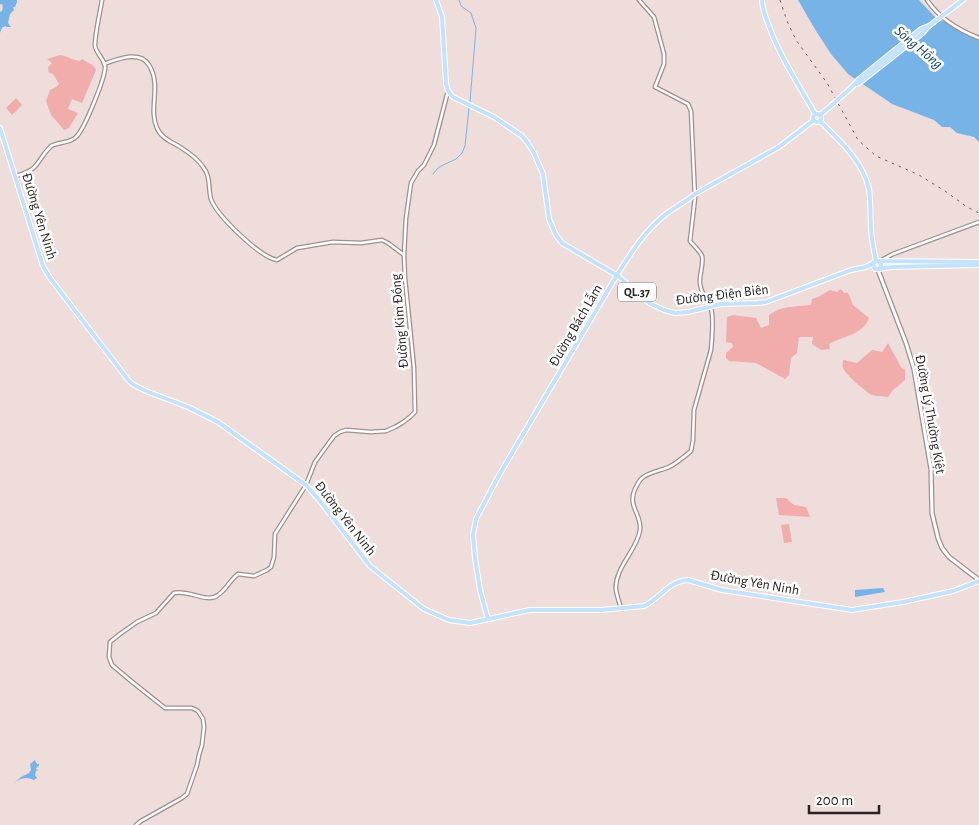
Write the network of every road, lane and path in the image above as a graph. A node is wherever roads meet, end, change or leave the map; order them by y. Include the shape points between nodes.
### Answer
1 (102, 0) edge
2 (436, 0) edge
3 (639, 0) edge
4 (762, 0) edge
5 (927, 0) edge
6 (963, 0) edge
7 (979, 38) edge
8 (104, 64) junction
9 (448, 91) junction
10 (815, 114) junction
11 (820, 115) junction
12 (814, 120) junction
13 (820, 121) junction
14 (0, 128) edge
15 (16, 176) junction
16 (694, 194) junction
17 (979, 222) edge
18 (404, 255) junction
19 (877, 262) junction
20 (979, 264) edge
21 (866, 267) junction
22 (877, 269) junction
23 (617, 275) junction
24 (710, 307) junction
25 (306, 485) junction
26 (979, 581) edge
27 (620, 608) junction
28 (488, 619) junction
29 (136, 825) edge

1 - 8 street via 95,47
2 - 9 main road via 442,17
3 - 16 street via 654,17 664,54 664,64 655,87 688,104 691,111
4 - 10 main road via 772,34
5 - 7 street via 957,29
6 - 11 main road, bridge via 921,29
8 - 15 street via 101,87 76,138 51,146 33,170
8 - 18 street via 136,56 147,62 155,78 154,112 159,132 203,166 214,205 237,234 263,254 277,260 297,248 327,242 380,240
9 - 18 street, Đường Kim Đồng via 434,145 410,187
9 - 23 main road, Đường Điện Biên / QL.37 via 453,97 494,117 522,136 543,174 549,219 556,235 562,243
10 - 11 main road
10 - 12 main road
11 - 13 main road
12 - 13 main road
12 - 16 main road, Đường Bách Lẫm via 779,147
13 - 19 main road via 844,145 869,187
14 - 15 main road, Đường Yên Ninh
15 - 25 main road, Đường Yên Ninh via 43,266 129,381 146,392 218,422
16 - 23 main road, Đường Bách Lẫm via 655,224
16 - 24 street via 690,241 702,256 700,284
17 - 19 street
18 - 25 street, Đường Kim Đồng via 415,412 395,428 370,432 346,430 337,434 315,462
19 - 20 main road, QL.37
19 - 21 main road, Đường Điện Biên / QL.37
19 - 22 main road via 881,266
19 - 22 main road via 873,266
20 - 22 main road, QL.37
21 - 22 main road, Đường Điện Biên / QL.37
21 - 24 main road, Đường Điện Biên / QL.37 via 766,302
22 - 26 main road, Đường Lý Thường Kiệt via 914,369 931,469 932,513 938,538 949,557
23 - 24 main road, Đường Điện Biên / QL.37 via 649,303 664,310 682,313
23 - 28 main road, Đường Bách Lẫm via 476,519 473,535 475,558
24 - 27 street via 711,350 694,410 691,451 673,464 642,478 633,494 632,505 640,530 618,577 616,589
25 - 28 main road, Đường Yên Ninh via 370,566 424,609 449,620 479,622
25 - 29 street via 275,534 274,561 270,569 254,576 238,574 213,598 176,592 156,613 110,642 112,665 165,708 198,711 204,726 197,765 185,796
26 - 27 main road, Đường Yên Ninh via 954,591 852,610 722,590 683,580 648,605
27 - 28 main road, Đường Yên Ninh via 530,610

